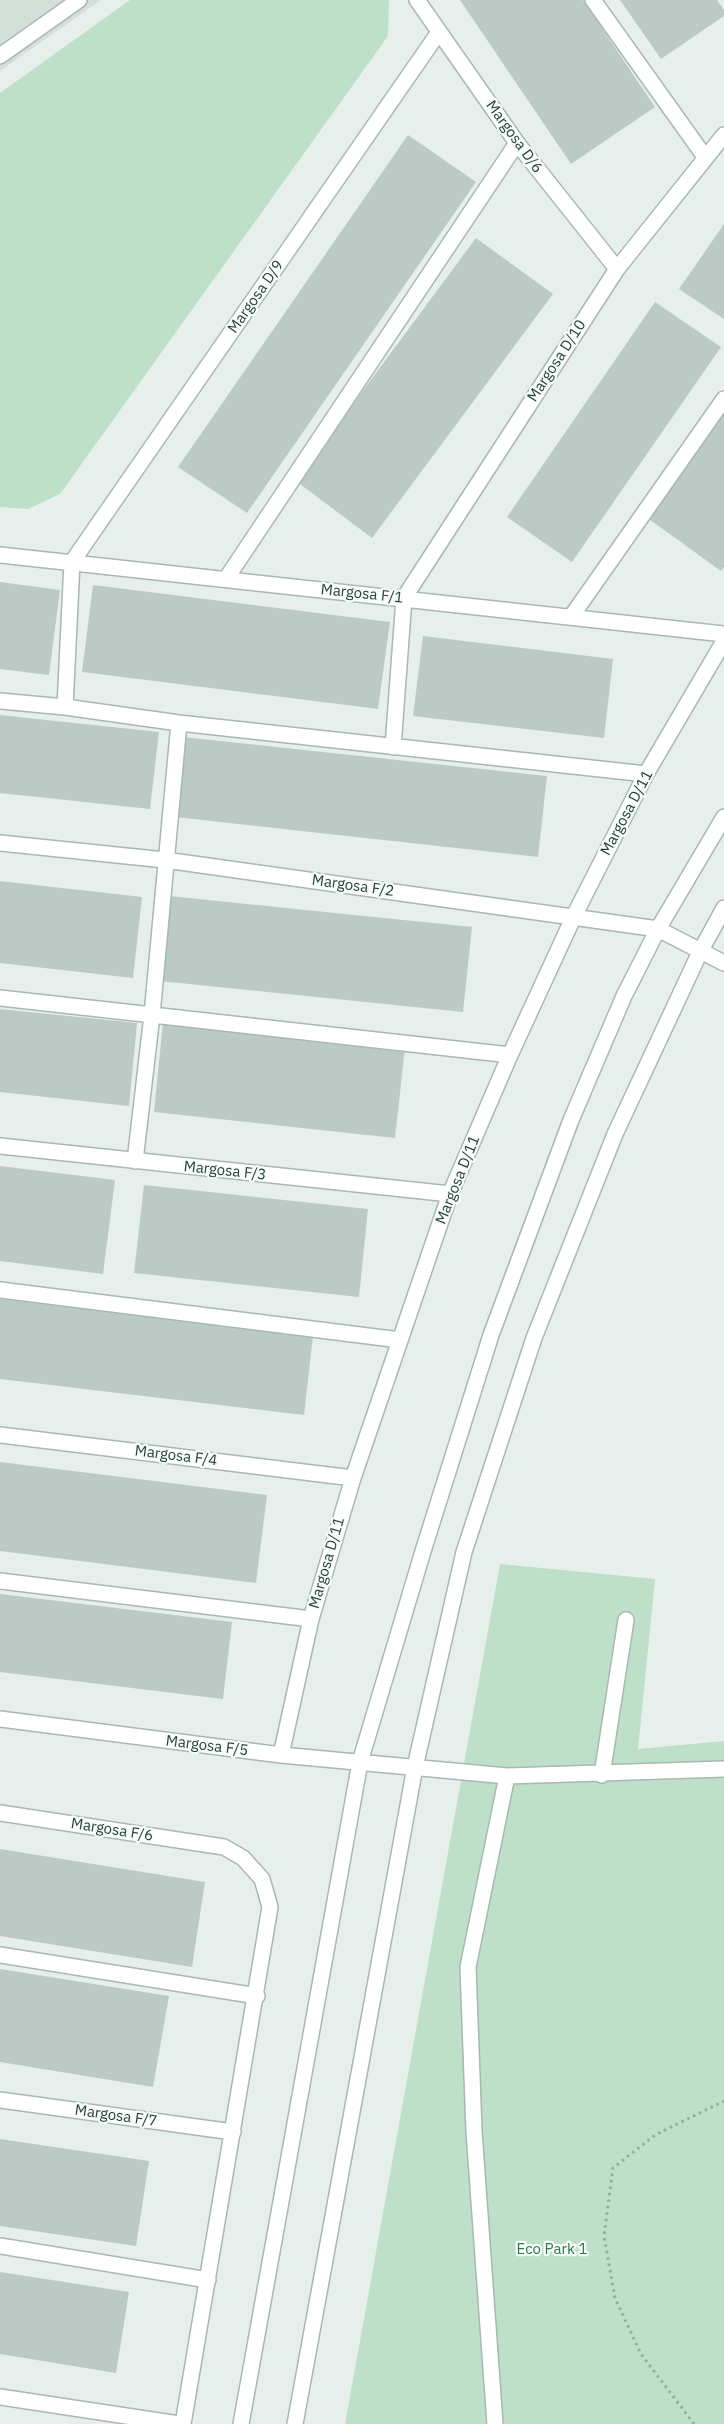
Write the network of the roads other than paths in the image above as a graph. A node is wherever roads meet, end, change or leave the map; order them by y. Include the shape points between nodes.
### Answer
1 (79, 0) edge
2 (417, 0) edge
3 (593, 0) edge
4 (439, 32) junction
5 (0, 56) edge
6 (724, 135) edge
7 (517, 143) junction
8 (705, 157) junction
9 (616, 269) junction
10 (724, 399) edge
11 (0, 555) edge
12 (72, 562) junction
13 (226, 579) junction
14 (404, 598) junction
15 (571, 617) junction
16 (724, 634) edge
17 (724, 641) edge
18 (0, 701) edge
19 (65, 707) junction
20 (179, 723) junction
21 (393, 747) junction
22 (646, 774) junction
23 (724, 818) edge
24 (0, 843) edge
25 (164, 860) junction
26 (724, 908) edge
27 (574, 916) junction
28 (658, 929) junction
29 (700, 952) junction
30 (724, 963) edge
31 (0, 998) edge
32 (152, 1015) junction
33 (510, 1055) junction
34 (0, 1146) edge
35 (135, 1161) junction
36 (450, 1194) junction
37 (0, 1290) edge
38 (400, 1340) junction
39 (0, 1435) edge
40 (353, 1478) junction
41 (0, 1581) edge
42 (311, 1619) junction
43 (626, 1620) dead end
44 (0, 1719) edge
45 (282, 1755) junction
46 (360, 1762) junction
47 (416, 1767) junction
48 (724, 1770) edge
49 (602, 1774) junction
50 (507, 1776) junction
51 (0, 1813) edge
52 (0, 1955) edge
53 (257, 1996) junction
54 (0, 2100) edge
55 (233, 2132) junction
56 (0, 2246) edge
57 (208, 2280) junction
58 (0, 2397) edge
59 (179, 2424) edge
60 (183, 2424) edge
61 (241, 2424) edge
62 (295, 2424) edge
63 (495, 2424) edge

1 - 5 street
2 - 4 street, Margosa D/6
3 - 8 street
4 - 7 street, Margosa D/6
4 - 12 street, Margosa D/9
6 - 8 street, Margosa D/10
7 - 9 street, Margosa D/6
7 - 13 street
8 - 9 street, Margosa D/10
9 - 14 street, Margosa D/10
10 - 15 street
11 - 12 street, Margosa F/1
12 - 13 street, Margosa F/1
12 - 19 street
13 - 14 street, Margosa F/1
14 - 15 street, Margosa F/1
14 - 21 street
15 - 16 street, Margosa F/1
17 - 22 street, Margosa D/11
18 - 19 street
19 - 20 street
20 - 21 street
20 - 25 street
21 - 22 street
22 - 27 street, Margosa D/11
23 - 28 street
24 - 25 street, Margosa F/2
25 - 27 street, Margosa F/2
25 - 32 street
26 - 29 street
27 - 28 street, Margosa F/2
27 - 33 street, Margosa D/11
28 - 29 street, Margosa F/2
28 - 46 street via 624,996 571,1120 491,1335
29 - 30 street, Margosa F/2
29 - 47 street via 615,1134 534,1338 464,1552
31 - 32 street
32 - 33 street
32 - 35 street
33 - 36 street, Margosa D/11
34 - 35 street, Margosa F/3
35 - 36 street, Margosa F/3
36 - 38 street, Margosa D/11
37 - 38 street
38 - 40 street, Margosa D/11
39 - 40 street, Margosa F/4
40 - 42 street, Margosa D/11
41 - 42 street
42 - 45 street, Margosa D/11
43 - 49 street
44 - 45 street, Margosa F/5
45 - 46 street, Margosa F/5
46 - 47 street, Margosa F/5
46 - 61 street
47 - 50 street, Margosa F/5
47 - 62 street
48 - 49 street, Margosa F/5
49 - 50 street, Margosa F/5
50 - 63 street via 468,1967 474,2131
51 - 53 street, Margosa F/6 via 224,1847 243,1858 262,1879 270,1908
52 - 53 street
53 - 55 street
54 - 55 street, Margosa F/7
55 - 57 street
56 - 57 street
57 - 60 street
58 - 59 street

